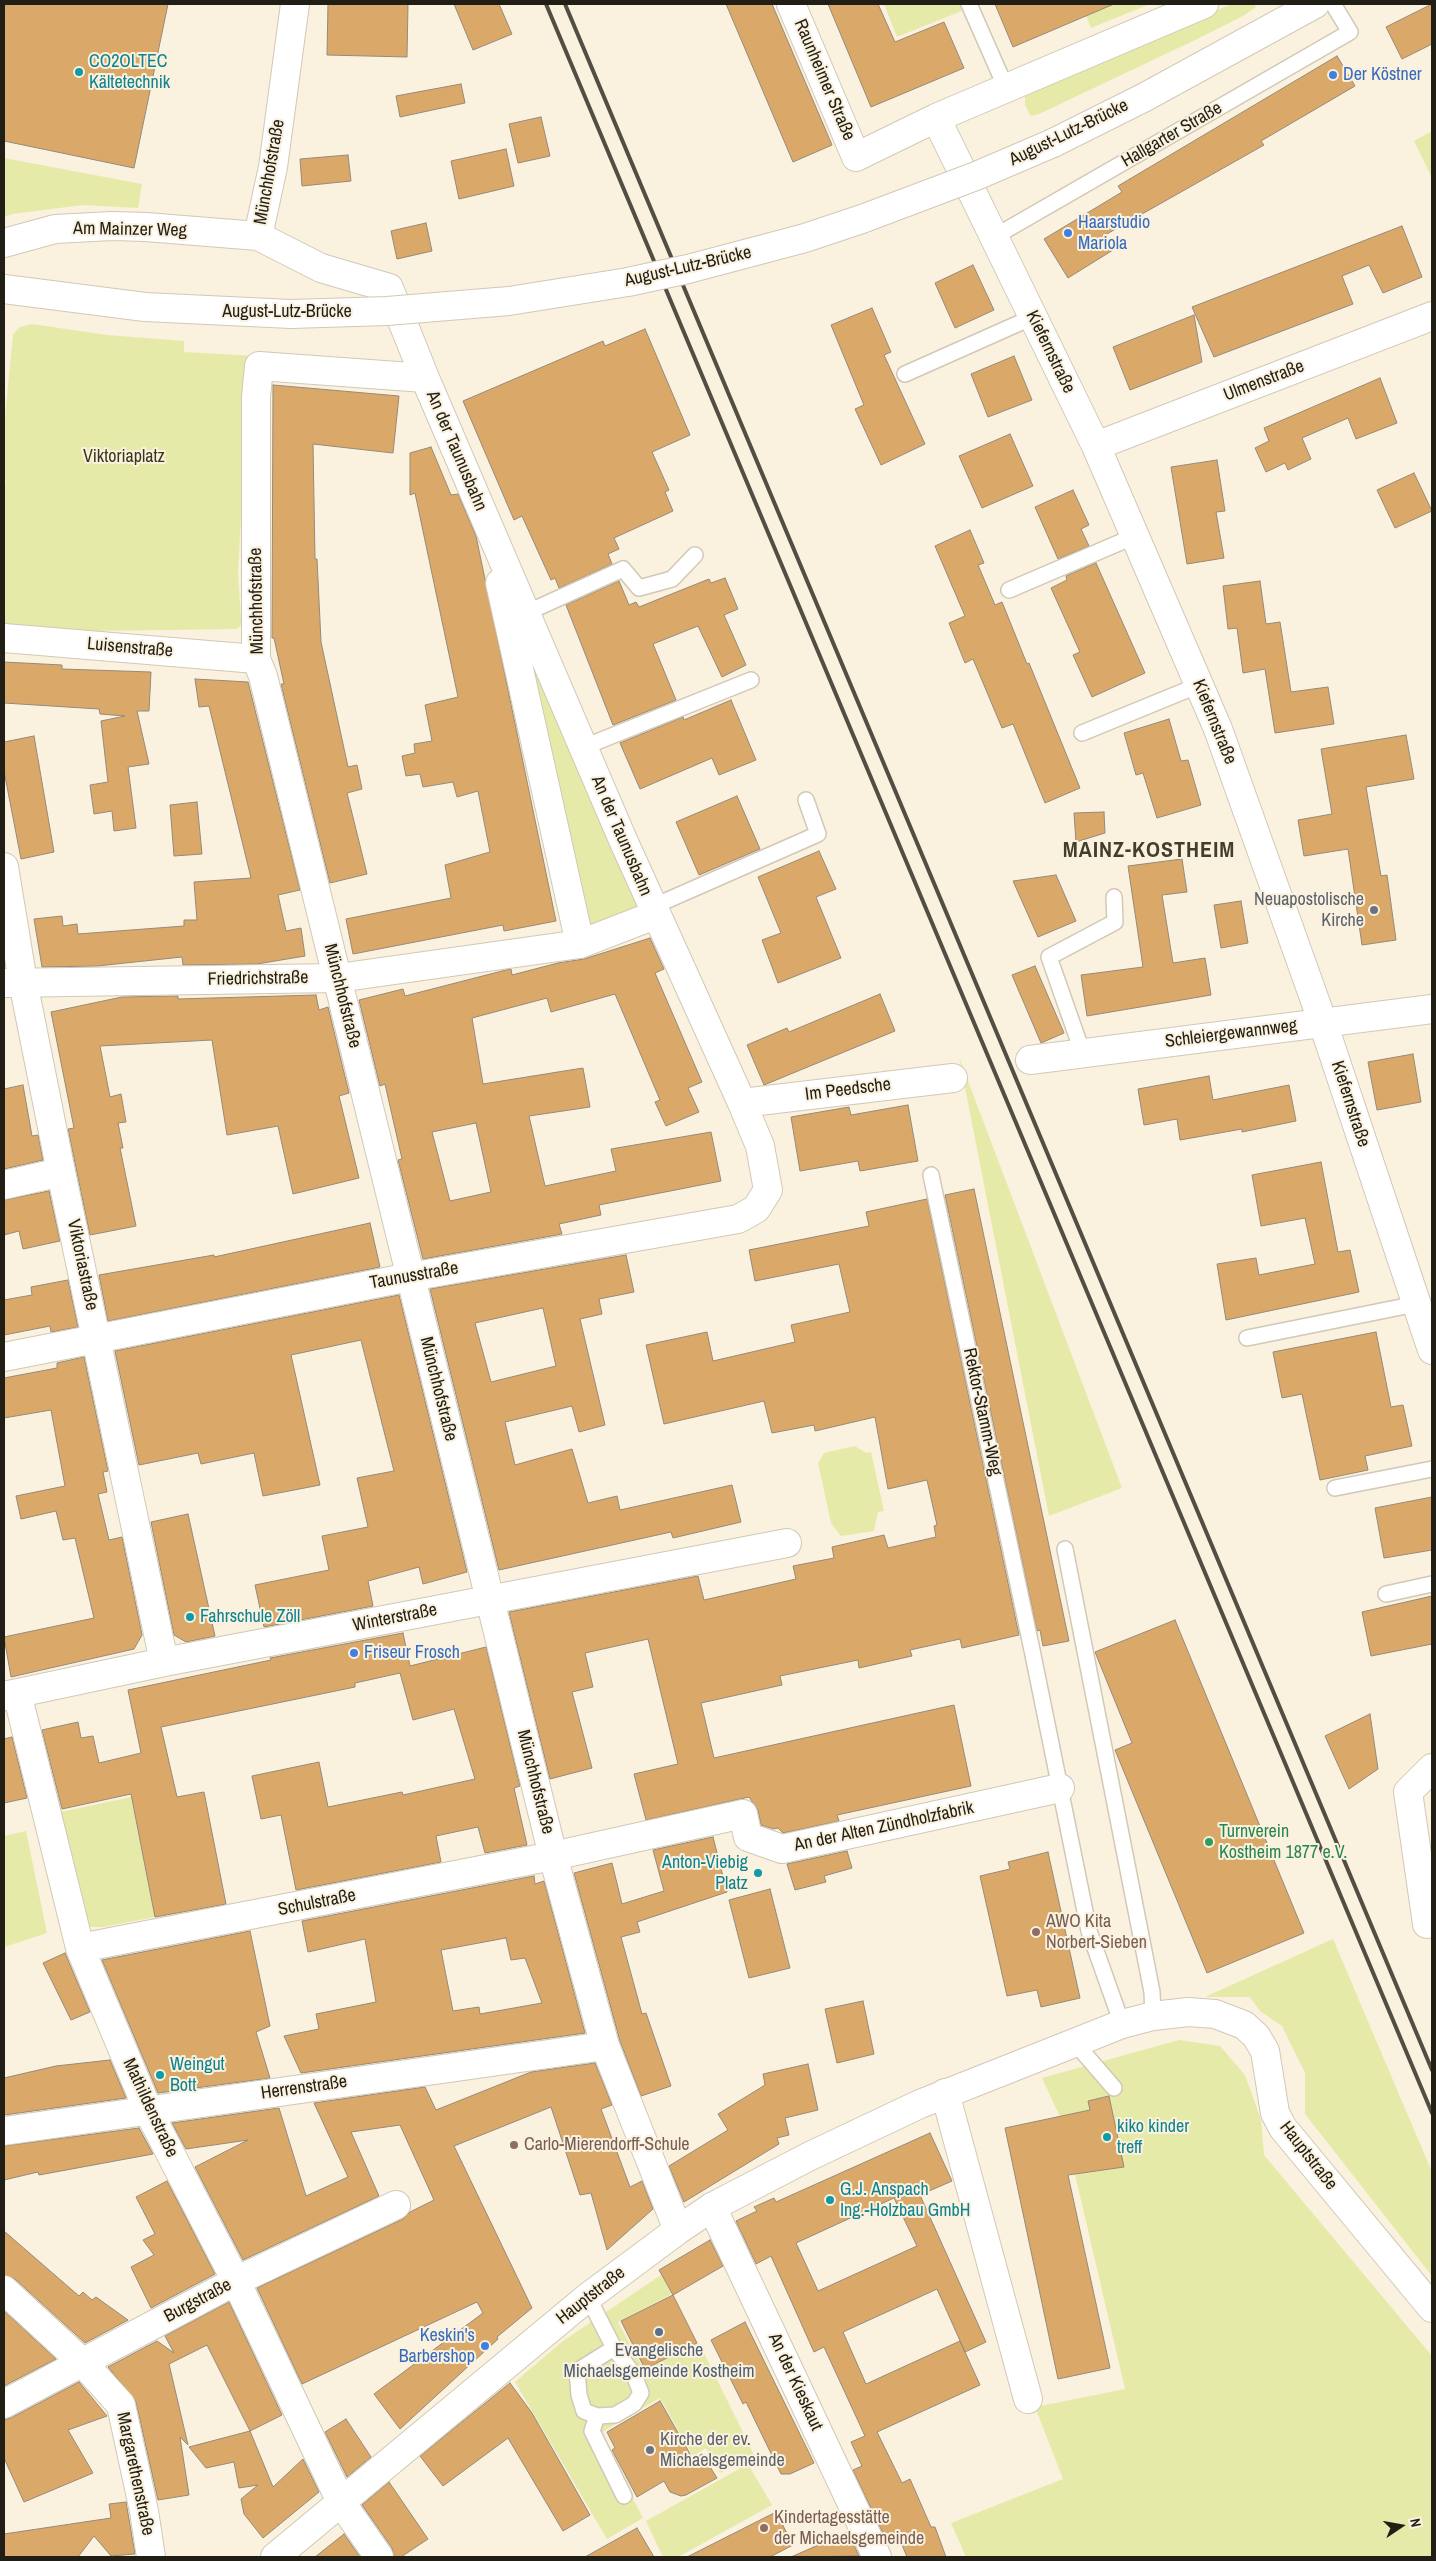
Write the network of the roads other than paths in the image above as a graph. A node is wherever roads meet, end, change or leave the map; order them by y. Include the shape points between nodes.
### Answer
1 (295, 4) edge
2 (791, 4) edge
3 (969, 4) edge
4 (1204, 4) edge
5 (1333, 4) edge
6 (1305, 6) edge
7 (1006, 88) junction
8 (936, 118) junction
9 (258, 236) junction
10 (994, 237) junction
11 (4, 243) edge
12 (14, 291) edge
13 (1432, 316) edge
14 (1033, 317) junction
15 (905, 374) dead end
16 (425, 378) junction
17 (1096, 446) junction
18 (487, 523) junction
19 (1135, 536) junction
20 (695, 555) dead end
21 (1009, 590) dead end
22 (526, 613) junction
23 (4, 638) edge
24 (256, 658) junction
25 (751, 680) dead end
26 (1199, 685) junction
27 (1082, 733) dead end
28 (584, 747) junction
29 (806, 800) dead end
30 (4, 867) edge
31 (1114, 897) dead end
32 (654, 911) junction
33 (580, 944) junction
34 (338, 978) junction
35 (14, 982) edge
36 (1432, 1009) edge
37 (1323, 1023) junction
38 (1083, 1054) junction
39 (1030, 1060) dead end
40 (953, 1078) dead end
41 (742, 1103) junction
42 (760, 1146) joint
43 (62, 1172) junction
44 (931, 1175) dead end
45 (4, 1184) edge
46 (410, 1276) junction
47 (1416, 1304) junction
48 (98, 1338) junction
49 (1248, 1338) dead end
50 (1432, 1350) edge
51 (4, 1357) edge
52 (1432, 1469) edge
53 (1335, 1488) dead end
54 (787, 1544) dead end
55 (1065, 1549) dead end
56 (1432, 1584) edge
57 (1386, 1594) dead end
58 (490, 1601) junction
59 (164, 1662) junction
60 (10, 1694) edge
61 (1432, 1768) edge
62 (1061, 1797) junction
63 (553, 1856) junction
64 (1427, 1924) dead end
65 (80, 1948) junction
66 (1153, 2016) junction
67 (1122, 2024) junction
68 (1076, 2044) junction
69 (605, 2046) junction
70 (1114, 2088) dead end
71 (945, 2093) junction
72 (148, 2110) junction
73 (4, 2131) edge
74 (396, 2205) dead end
75 (712, 2207) junction
76 (678, 2230) junction
77 (236, 2281) junction
78 (4, 2290) edge
79 (588, 2297) junction
80 (1432, 2308) edge
81 (614, 2348) junction
82 (84, 2364) junction
83 (1028, 2399) dead end
84 (4, 2404) edge
85 (597, 2416) junction
86 (624, 2496) dead end
87 (341, 2502) junction
88 (151, 2557) edge
89 (275, 2557) edge
90 (379, 2557) edge
91 (877, 2557) edge

1 - 9 street, Münchhofstraße via 273,167
2 - 8 street, Raunheimer Straße via 856,157
3 - 7 lane
4 - 7 street
5 - 10 lane, Hallgarter Straße via 1350,32
6 - 12 street, August-Lutz-Brücke, bridge via 1145,97 1053,143 976,176 862,219 688,269 509,301 387,311 291,314 145,307
7 - 8 street
8 - 10 street, Kiefernstraße
9 - 11 street, Am Mainzer Weg via 112,226 55,229
9 - 16 street, Münchhofstraße via 321,268 389,288
10 - 14 street, Kiefernstraße
13 - 17 street, Ulmenstraße
14 - 15 lane
14 - 17 street, Kiefernstraße
16 - 18 street, An der Taunusbahn
16 - 24 street, Münchhofstraße via 259,366 256,397
17 - 19 street, Kiefernstraße
18 - 22 street, An der Taunusbahn
18 - 33 street, An der Taunusbahn
19 - 21 lane
19 - 26 street, Kiefernstraße
20 - 22 lane via 672,579 638,588 623,569
22 - 28 street, An der Taunusbahn
23 - 24 street, Luisenstraße
24 - 34 street, Münchhofstraße
25 - 28 lane
26 - 27 lane
26 - 37 street, Kiefernstraße via 1218,729
28 - 32 street, An der Taunusbahn
29 - 32 lane via 818,834
30 - 35 street, Viktoriastraße
31 - 38 lane via 1116,922 1049,957
32 - 33 street, Friedrichstraße
32 - 41 street, An der Taunusbahn
33 - 34 street, Friedrichstraße
34 - 35 street, Friedrichstraße
34 - 46 street, Münchhofstraße
35 - 43 street, Viktoriastraße
36 - 37 street, Schleiergewannweg
37 - 38 street, Schleiergewannweg
37 - 47 street, Kiefernstraße
38 - 39 street, Schleiergewannweg
40 - 41 street, Im Peedsche
41 - 42 street, An der Taunusbahn
42 - 46 street, Taunusstraße via 768,1190 756,1209 738,1219
43 - 45 street
43 - 48 street, Viktoriastraße
44 - 62 lane, Rektor-Stamm-Weg
46 - 48 street, Taunusstraße
46 - 58 street, Münchhofstraße
47 - 49 lane
47 - 50 street, Kiefernstraße
48 - 51 street, Taunusstraße
48 - 59 street, Viktoriastraße
52 - 53 lane
54 - 58 street, Winterstraße
55 - 66 lane via 1152,1992
56 - 57 lane
58 - 59 street, Winterstraße
58 - 63 street, Münchhofstraße
59 - 60 street, Winterstraße
60 - 65 street, Mathildenstraße
61 - 64 street via 1408,1792
62 - 63 street, An der Alten Zündholzfabrik via 782,1849 748,1837 743,1814
62 - 67 lane via 1089,1931
63 - 65 street, Schulstraße
63 - 69 street, Münchhofstraße
65 - 72 street, Mathildenstraße
66 - 67 street, Hauptstraße
66 - 80 street, Hauptstraße via 1188,2012 1215,2014 1244,2025 1256,2036 1265,2051 1275,2113 1283,2128
67 - 68 street, Hauptstraße
68 - 70 lane
68 - 71 street, Hauptstraße
69 - 72 street, Herrenstraße
69 - 76 street, Münchhofstraße
71 - 75 street, Hauptstraße via 810,2156
71 - 83 street
72 - 73 street, Herrenstraße
72 - 77 street, Mathildenstraße
74 - 77 street, Burgstraße
75 - 76 street, Hauptstraße
75 - 91 street, An der Kieskaut
76 - 79 street, Hauptstraße
77 - 82 street, Burgstraße
77 - 87 street, Mathildenstraße
78 - 82 street, Margarethenstraße
79 - 81 lane
79 - 87 street, Hauptstraße
81 - 85 lane via 577,2371 584,2411
81 - 85 lane via 634,2375 641,2393 634,2404 615,2415
82 - 84 street, Burgstraße
82 - 88 street, Margarethenstraße via 121,2405
85 - 86 lane via 592,2431
87 - 89 street, Hauptstraße
87 - 90 street, Mathildenstraße

